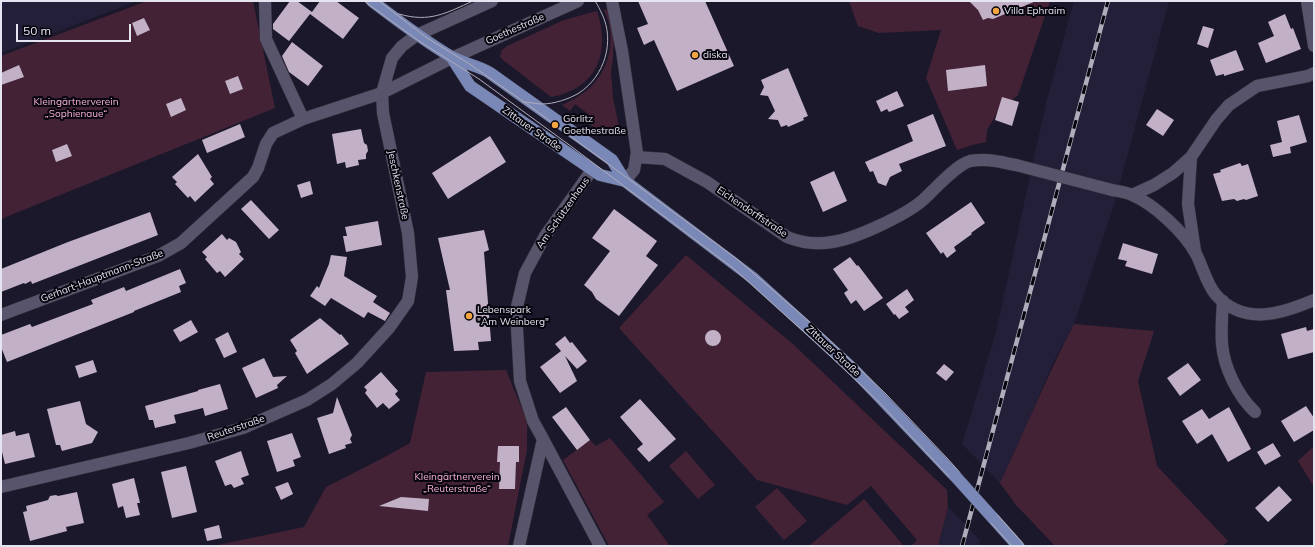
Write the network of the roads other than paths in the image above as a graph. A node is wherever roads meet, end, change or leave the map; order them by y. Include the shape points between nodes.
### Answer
1 (265, 1) edge
2 (372, 1) edge
3 (492, 1) edge
4 (578, 1) edge
5 (612, 1) edge
6 (1307, 1) edge
7 (417, 35) junction
8 (1314, 46) edge
9 (452, 58) junction
10 (1314, 73) edge
11 (382, 92) junction
12 (303, 119) junction
13 (636, 157) junction
14 (1191, 157) junction
15 (592, 170) junction
16 (625, 181) junction
17 (1132, 195) junction
18 (1195, 253) junction
19 (412, 277) joint
20 (1314, 300) edge
21 (1223, 301) junction
22 (1, 315) edge
23 (1255, 412) dead end
24 (543, 439) junction
25 (1, 487) edge
26 (519, 546) edge
27 (600, 546) edge
28 (1018, 546) edge

1 - 12 street via 266,39
2 - 7 main road, Zittauer Straße
3 - 7 street
4 - 9 street, Goethestraße
5 - 13 street via 623,56
6 - 8 street
7 - 9 main road, Zittauer Straße
7 - 11 street, Jeschkenstraße via 402,46 392,58
9 - 11 street
9 - 15 main road, Zittauer Straße via 470,86
9 - 16 main road, Zittauer Straße via 484,69 502,81 612,160
10 - 14 street via 1257,86 1229,105
11 - 12 street, Gerhart-Hauptmann-Straße
11 - 19 street, Jeschkenstraße via 383,113 408,233
12 - 22 street, Gerhart-Hauptmann-Straße via 273,133 253,177 171,250
13 - 16 street via 634,170
13 - 17 street, Eichendorffstraße, bridge via 665,160 707,182 787,237 799,242 818,244 850,237 890,220 922,201 958,167 969,161 988,159
14 - 17 street via 1173,173
14 - 18 street via 1188,204
15 - 16 main road, Zittauer Straße via 600,175
15 - 24 street, Am Schützenhaus via 544,236 525,273 516,311 520,381 533,421
16 - 28 main road, Zittauer Straße, bridge via 753,278 853,369
17 - 18 street, Eichendorffstraße via 1173,224
18 - 21 street via 1209,284
19 - 25 street, Reuterstraße via 408,301 389,328 357,363 332,384 306,400 243,428
20 - 21 street via 1290,310 1261,316 1247,314
21 - 23 street via 1222,346 1238,391
24 - 26 street
24 - 27 street, Am Schützenhaus

